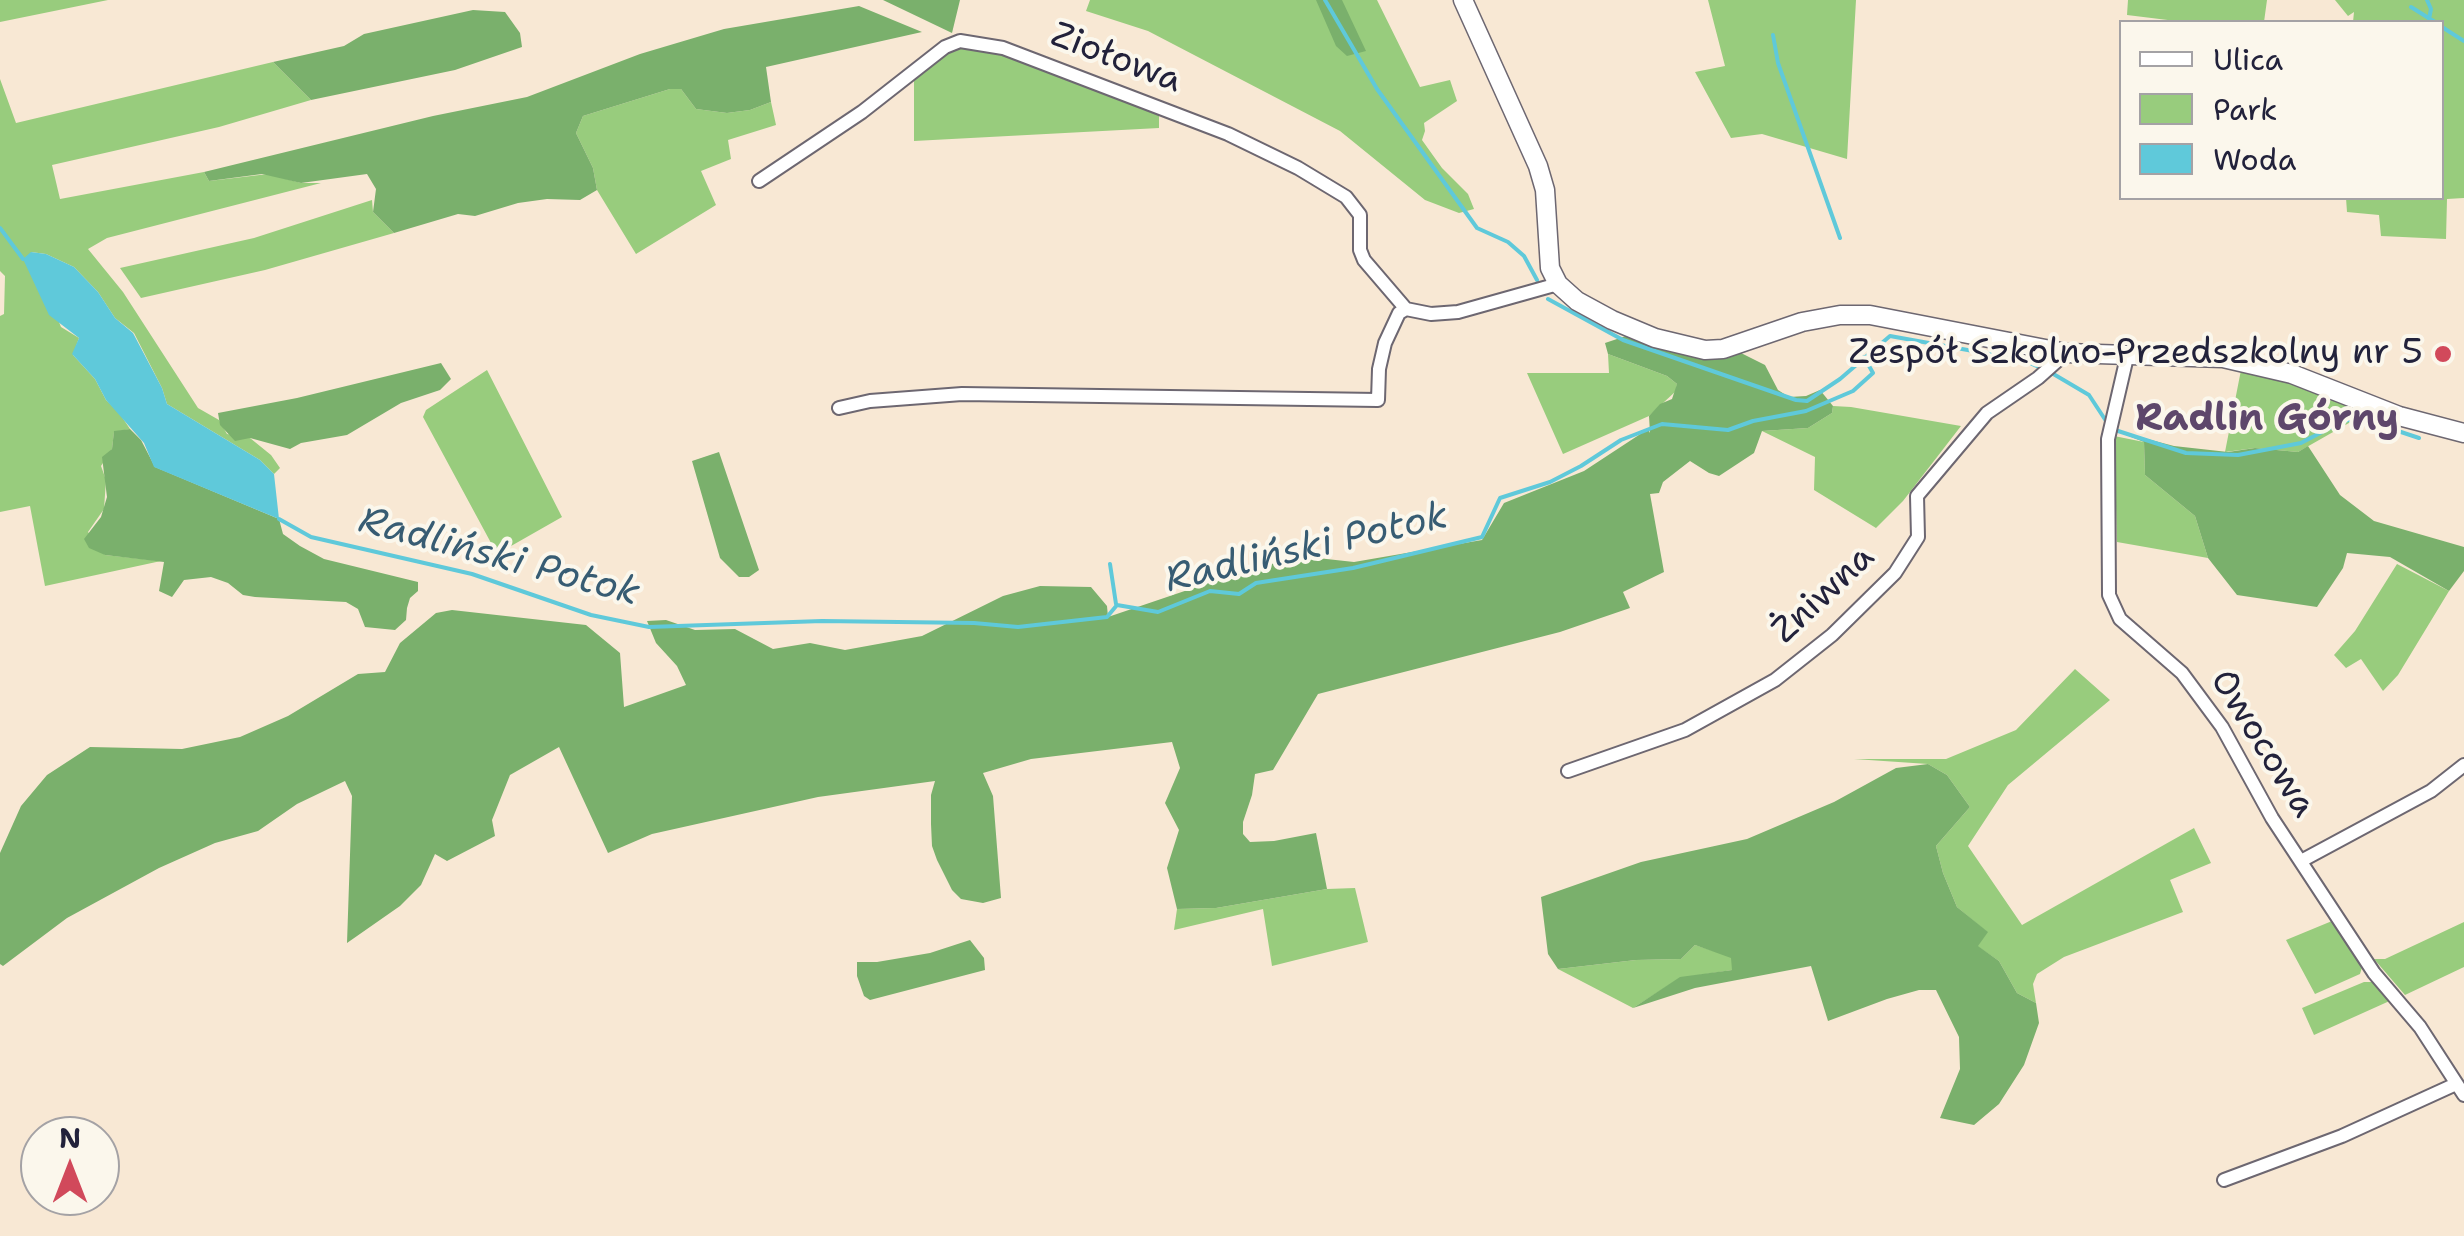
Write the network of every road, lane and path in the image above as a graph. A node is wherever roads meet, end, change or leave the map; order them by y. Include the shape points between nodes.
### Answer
1 (1463, 0) edge
2 (759, 181) dead end
3 (1558, 284) junction
4 (1406, 309) junction
5 (2066, 353) junction
6 (2127, 357) junction
7 (839, 408) dead end
8 (2464, 433) edge
9 (2464, 765) edge
10 (1568, 772) dead end
11 (2302, 860) junction
12 (2460, 1089) edge
13 (2224, 1180) dead end

1 - 3 street via 1538,166 1547,251
2 - 4 street, Ziołowa via 946,47 960,41 1003,48 1228,134 1346,197 1360,215 1364,260
3 - 4 street via 1458,312
3 - 5 street via 1612,320 1688,348 1723,349 1802,322 1870,315
4 - 7 street via 1385,342 1378,400 962,394
5 - 6 street
5 - 10 street, Żniwna via 1986,413 1917,496 1918,537 1895,573 1832,634 1774,680 1685,730
6 - 8 street via 2253,363
6 - 11 street, Owocowa via 2108,439 2109,595 2120,619 2192,686
9 - 11 street via 2431,791
11 - 12 street, Owocowa
12 - 13 street, Owocowa

